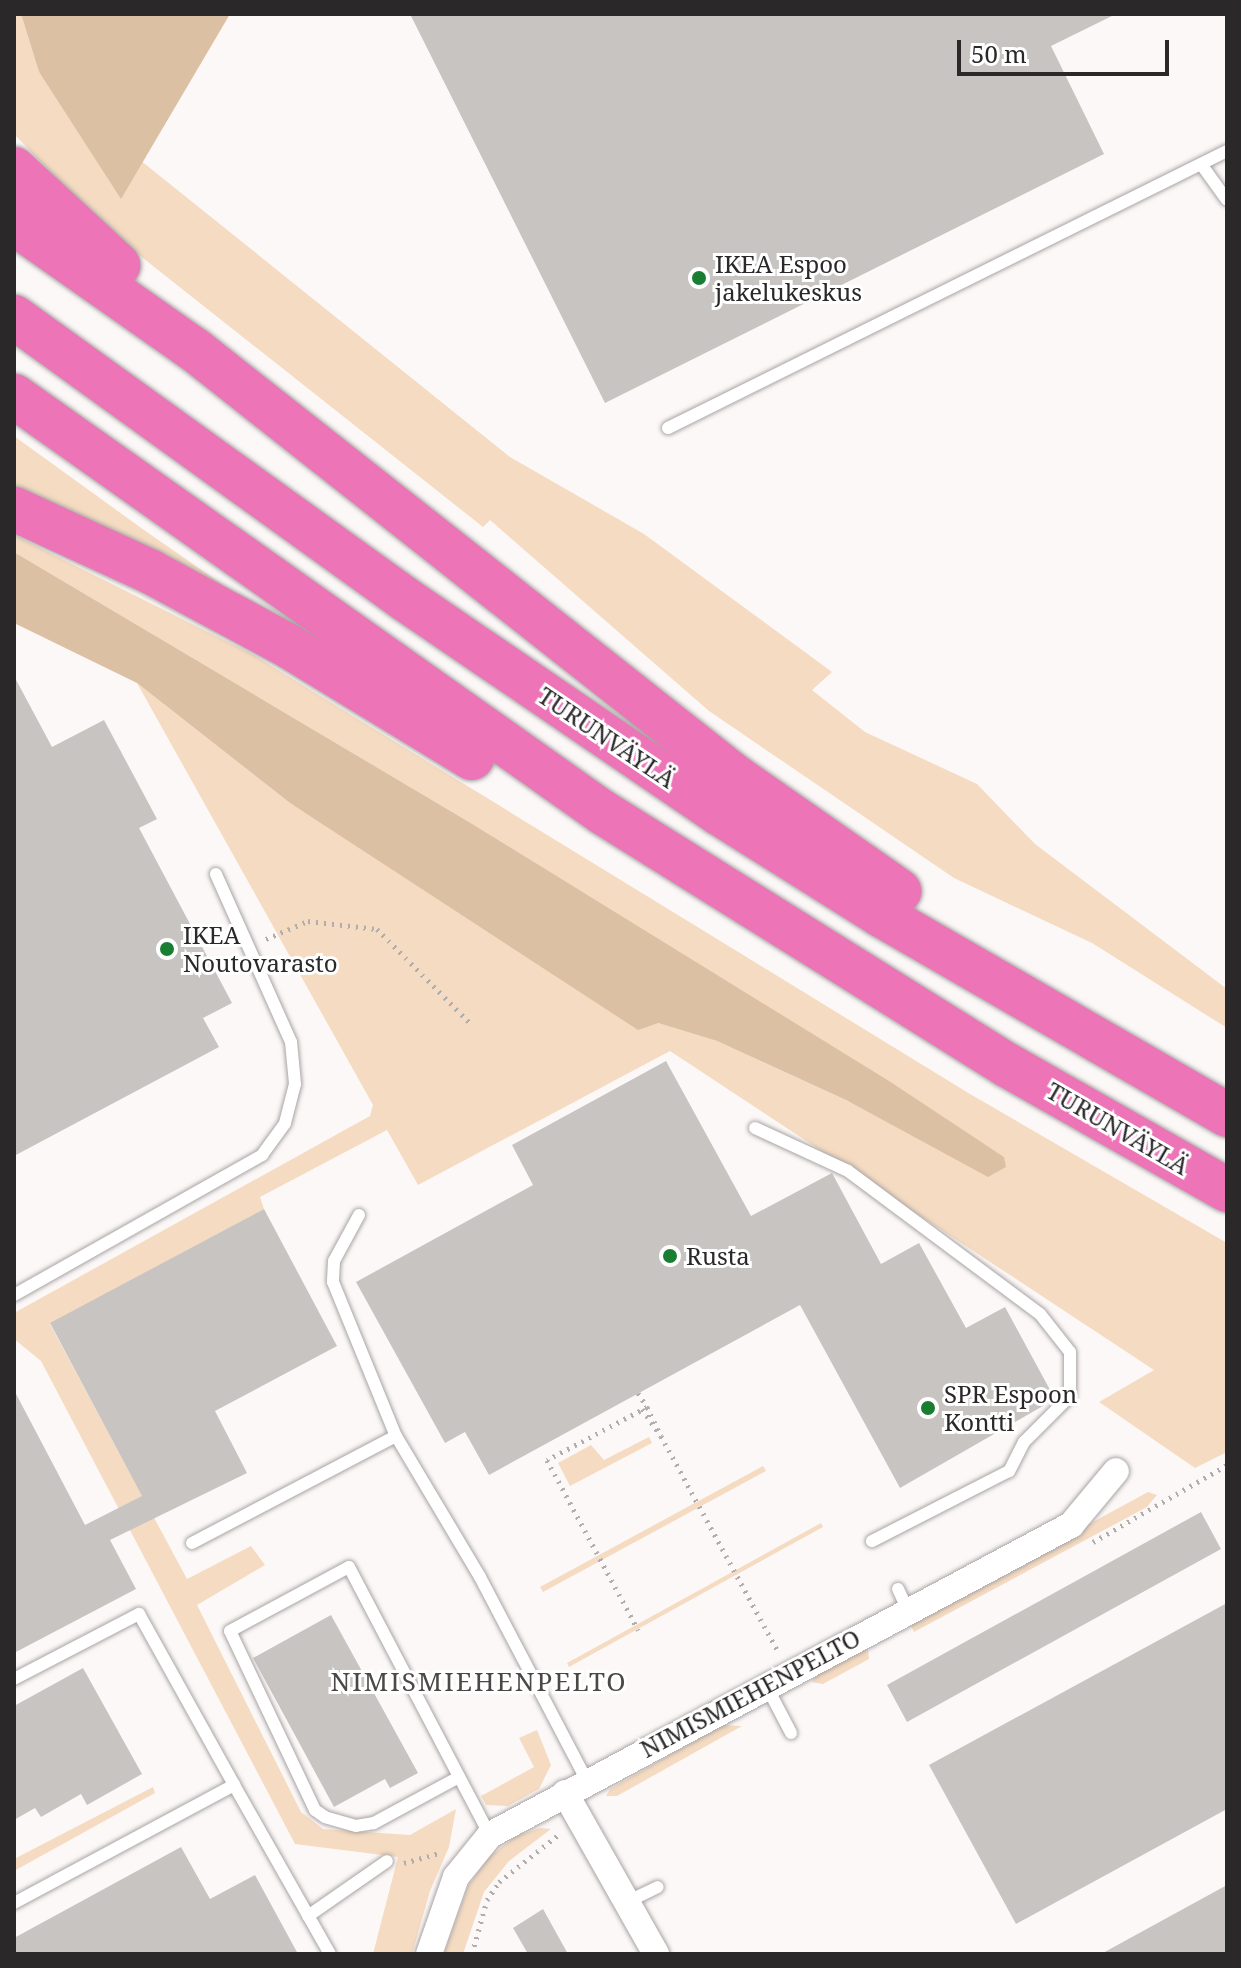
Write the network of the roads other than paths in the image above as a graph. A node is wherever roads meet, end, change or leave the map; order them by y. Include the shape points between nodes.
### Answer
1 (1227, 151) edge
2 (1201, 164) junction
3 (14, 169) edge
4 (1227, 200) edge
5 (14, 223) edge
6 (14, 317) edge
7 (195, 350) junction
8 (14, 396) edge
9 (668, 428) dead end
10 (14, 509) edge
11 (602, 812) junction
12 (216, 874) dead end
13 (1113, 1052) junction
14 (1227, 1115) edge
15 (755, 1128) dead end
16 (1227, 1190) edge
17 (359, 1215) dead end
18 (14, 1295) edge
19 (396, 1436) junction
20 (1116, 1471) dead end
21 (872, 1541) dead end
22 (192, 1543) dead end
23 (777, 1678) junction
24 (14, 1679) edge
25 (791, 1733) dead end
26 (459, 1777) junction
27 (234, 1785) junction
28 (576, 1787) junction
29 (486, 1828) junction
30 (387, 1861) road end
31 (658, 1887) dead end
32 (627, 1902) junction
33 (14, 1903) edge
34 (308, 1916) junction
35 (330, 1954) edge
36 (429, 1954) edge
37 (656, 1954) edge

1 - 2 lane
2 - 4 lane
2 - 9 lane
3 - 7 highway via 140,285
5 - 7 highway
6 - 13 highway, TURUNVÄYLÄ via 405,599 719,813
7 - 13 highway via 737,778 854,862 1050,987
8 - 11 highway, TURUNVÄYLÄ
10 - 11 highway via 151,572 290,647 487,767
11 - 16 highway, TURUNVÄYLÄ via 955,1034
12 - 18 lane via 291,1042 295,1084 285,1123 262,1155
13 - 14 highway, TURUNVÄYLÄ
15 - 21 lane via 848,1171 1040,1314 1070,1352 1070,1396 1024,1442 1009,1471
17 - 19 lane via 334,1261 333,1282
19 - 22 lane
19 - 28 lane via 480,1577
20 - 23 street, NIMISMIEHENPELTO via 1071,1525 902,1598
23 - 25 lane
23 - 28 street, NIMISMIEHENPELTO
24 - 27 lane via 139,1614
26 - 26 lane via 349,1567 230,1631 315,1810 325,1817 356,1826 374,1823
26 - 29 lane
27 - 33 lane
27 - 34 lane
28 - 29 street, NIMISMIEHENPELTO
28 - 32 street via 581,1821
29 - 36 street, NIMISMIEHENPELTO via 456,1877
30 - 34 lane
31 - 32 lane
32 - 37 street
34 - 35 lane

